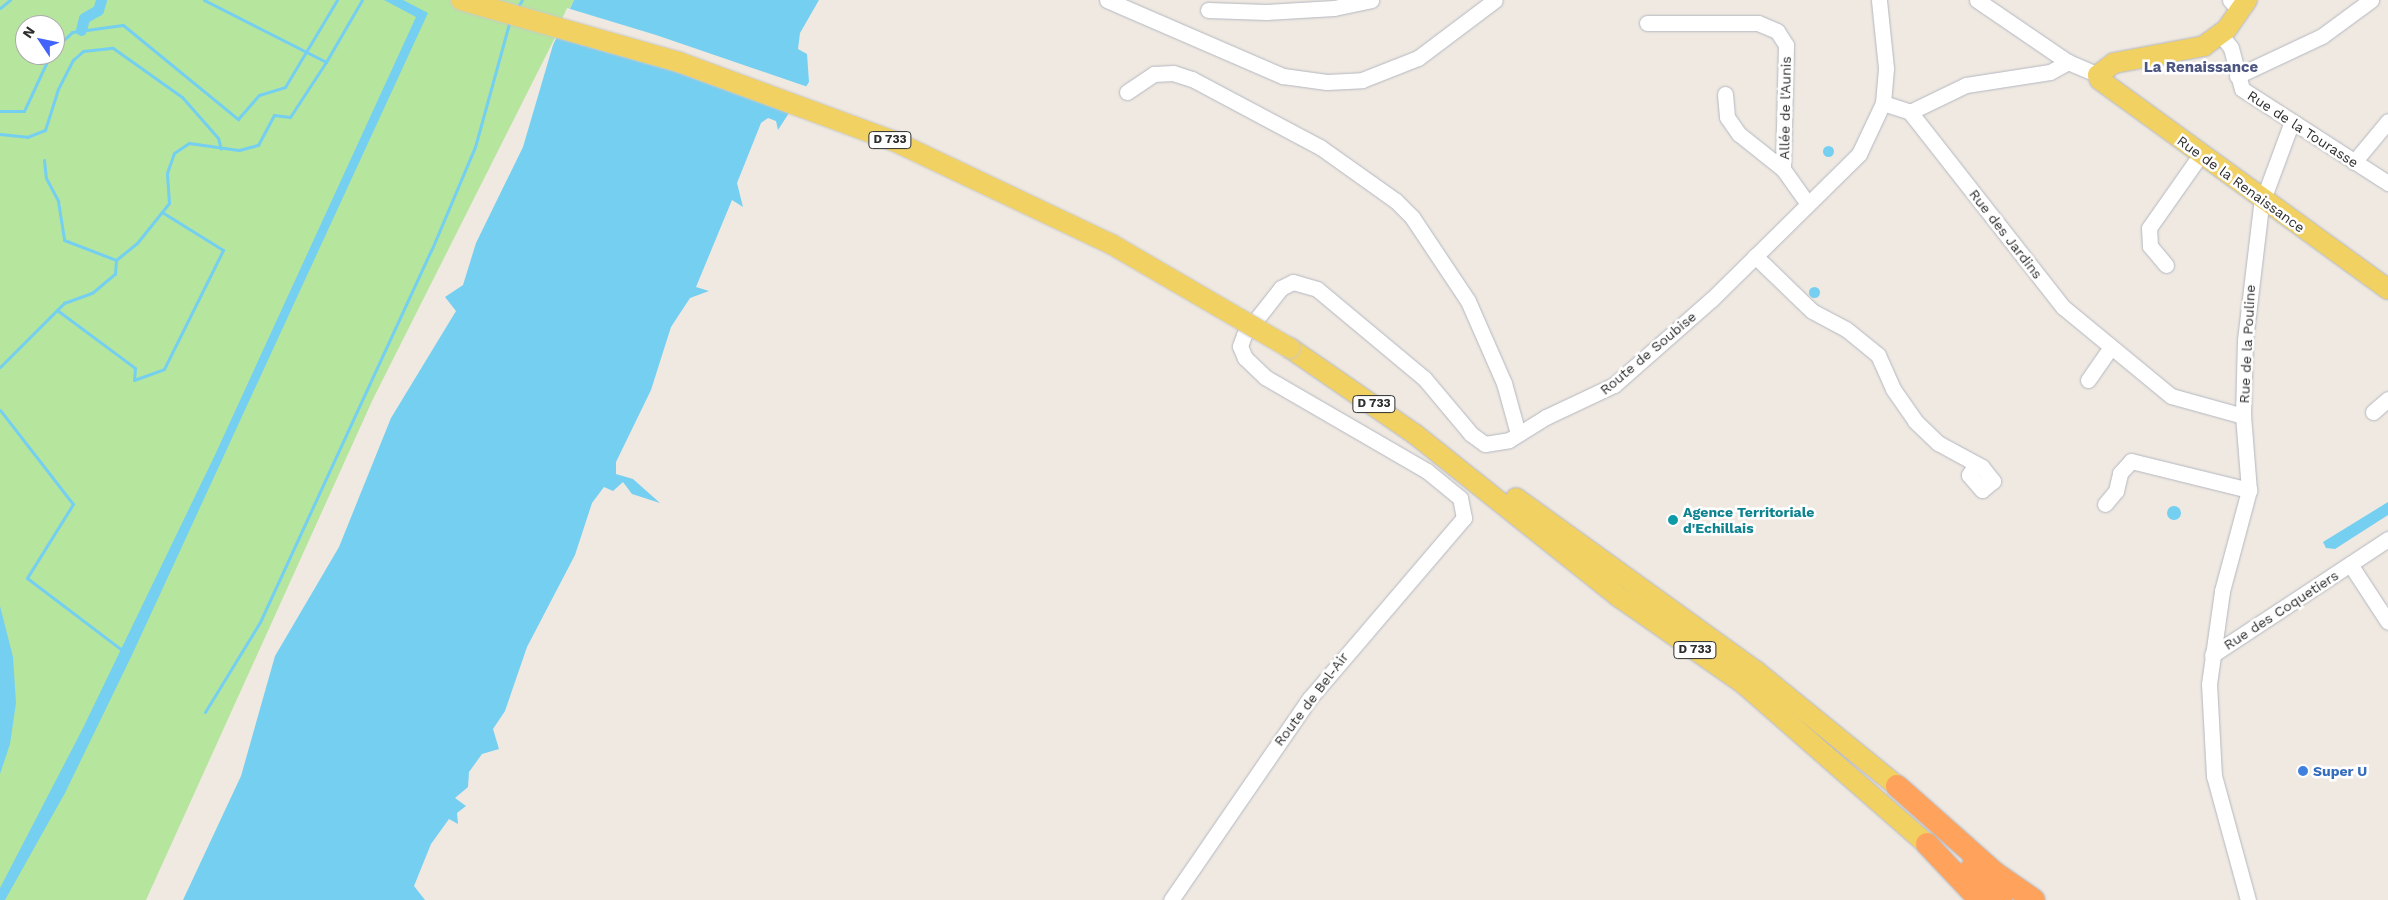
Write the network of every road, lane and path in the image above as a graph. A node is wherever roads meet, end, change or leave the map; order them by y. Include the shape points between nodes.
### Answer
1 (461, 0) edge
2 (507, 0) edge
3 (1107, 0) edge
4 (1372, 0) edge
5 (1495, 0) edge
6 (1976, 0) edge
7 (2371, 0) edge
8 (1878, 1) edge
9 (2239, 4) edge
10 (1208, 10) dead end
11 (1648, 23) dead end
12 (2221, 35) junction
13 (2068, 62) junction
14 (2098, 75) junction
15 (2237, 76) junction
16 (1127, 92) dead end
17 (1725, 94) dead end
18 (1883, 104) junction
19 (1910, 112) junction
20 (2388, 122) edge
21 (2291, 124) junction
22 (2201, 154) junction
23 (2354, 162) junction
24 (1783, 168) junction
25 (2388, 183) edge
26 (2262, 199) junction
27 (1808, 204) junction
28 (1754, 256) junction
29 (2166, 265) dead end
30 (2388, 289) edge
31 (1293, 343) junction
32 (2110, 348) junction
33 (2088, 380) dead end
34 (2388, 399) edge
35 (2373, 412) dead end
36 (2243, 416) junction
37 (1518, 434) junction
38 (1974, 465) dead end
39 (2249, 490) junction
40 (2106, 504) dead end
41 (1464, 510) joint
42 (2388, 539) edge
43 (2350, 564) junction
44 (2388, 622) edge
45 (2212, 655) junction
46 (1897, 786) junction
47 (1927, 844) junction
48 (1171, 900) edge
49 (1962, 900) edge
50 (1980, 900) edge
51 (2001, 900) edge
52 (2034, 900) edge
53 (2248, 900) edge

1 - 31 main road, D 733, bridge via 679,62 894,141 1103,240
2 - 31 main road, D 733 via 758,77 946,151 1074,212
3 - 5 street via 1283,76 1327,82 1362,80 1418,58
4 - 10 street via 1334,8 1266,12
6 - 13 street
7 - 15 street via 2322,36
8 - 18 street via 1886,68
9 - 12 main road
11 - 24 street, Allée de l'Aunis via 1758,23 1777,31 1786,45
12 - 14 main road via 2186,52 2114,63
12 - 15 street, Rue de la Tourasse via 2232,52
13 - 14 street
13 - 19 street via 2050,72 1966,85
14 - 22 main road, Rue de la Renaissance via 2119,97
15 - 21 street, Rue de la Tourasse via 2242,89
16 - 37 street via 1154,74 1173,73 1192,79 1320,147 1396,202 1412,217 1468,301 1504,383
17 - 24 street, Allée de l'Aunis via 1727,117 1739,134
18 - 19 street
18 - 27 street, Route de Soubise via 1859,154
19 - 32 street, Rue des Jardins via 2063,307
20 - 23 street
21 - 23 street, Rue de la Tourasse
21 - 26 street, Rue de la Pouline
22 - 26 main road, Rue de la Renaissance
22 - 29 street via 2149,228 2150,246
23 - 25 street, Rue de la Tourasse
24 - 27 street, Allée de l'Aunis
26 - 30 main road, Rue de la Renaissance
26 - 36 street, Rue de la Pouline via 2250,286
27 - 28 street, Route de Soubise
28 - 37 street, Route de Soubise via 1614,385
28 - 38 street via 1812,311 1846,329 1878,355 1893,389 1915,420 1938,443
31 - 46 main road, D 733 via 1756,671
31 - 47 main road, D 733 via 1416,435 1619,597 1744,684
32 - 33 street
32 - 36 street, Rue des Jardins via 2170,396
34 - 35 street
36 - 39 street, Rue de la Pouline
37 - 41 street, Route de Soubise via 1498,444 1480,442 1424,378 1306,283 1293,282 1281,288 1244,335 1240,346 1245,358 1266,377 1427,470 1460,498
39 - 40 street via 2131,462 2120,472 2116,491
39 - 45 street, Rue de la Pouline
41 - 48 street, Route de Bel-Air via 1459,526 1310,698
42 - 43 street, Rue des Coquetiers
43 - 44 street, Rue des Coquetiers
43 - 45 street, Rue des Coquetiers
45 - 53 street, Rue de la Pouline via 2209,741 2214,776
46 - 51 highway, D 733
46 - 52 highway via 1995,872
47 - 49 highway via 1926,857
47 - 50 highway, D 733

